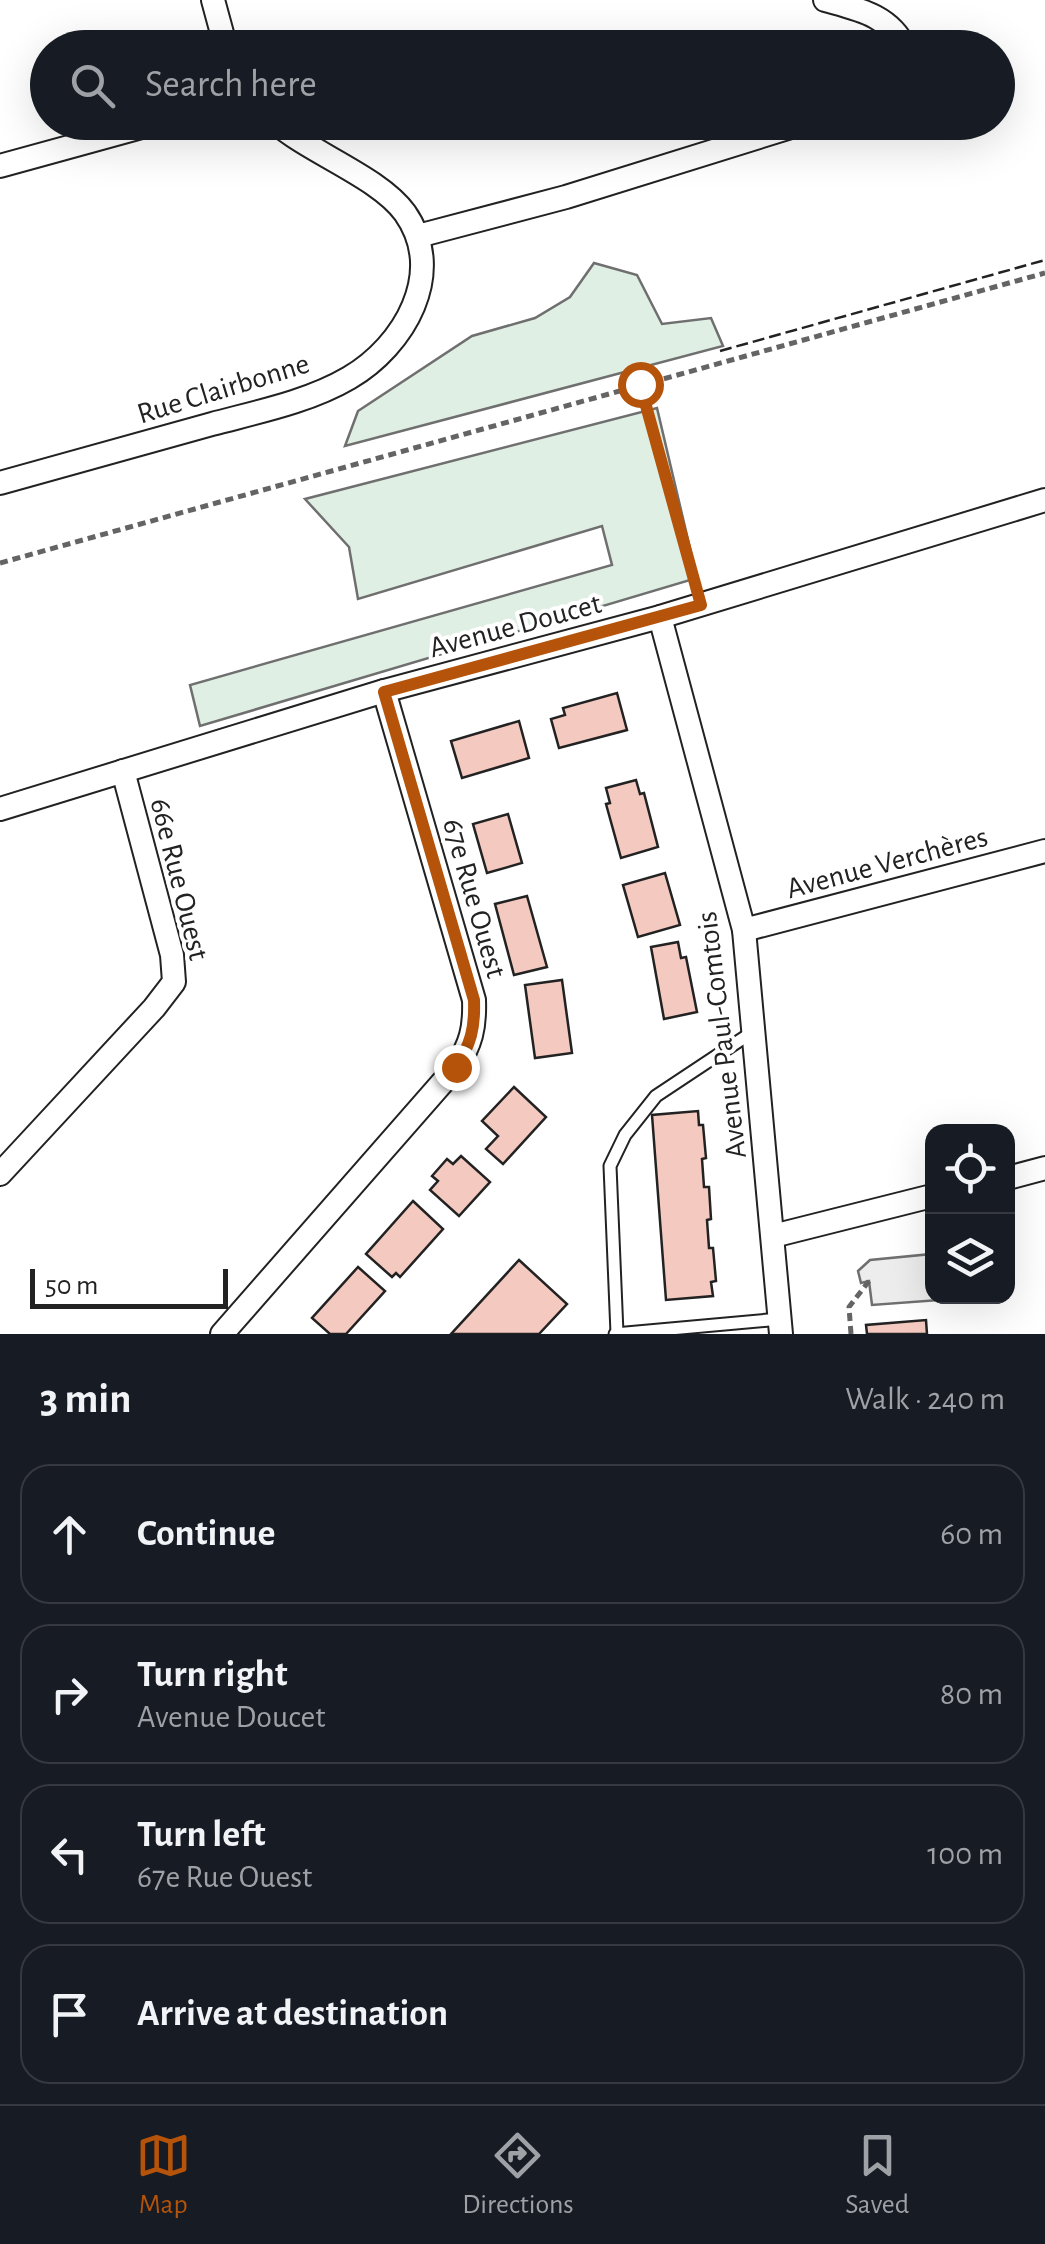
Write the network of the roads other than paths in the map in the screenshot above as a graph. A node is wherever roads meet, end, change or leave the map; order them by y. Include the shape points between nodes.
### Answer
1 (213, 0) edge
2 (824, 0) edge
3 (221, 30) edge
4 (895, 30) edge
5 (95, 140) edge
6 (303, 140) edge
7 (749, 140) edge
8 (0, 166) edge
9 (418, 236) junction
10 (0, 483) edge
11 (1045, 500) edge
12 (660, 618) junction
13 (384, 692) junction
14 (123, 771) junction
15 (0, 809) edge
16 (1045, 850) edge
17 (744, 930) junction
18 (754, 1031) junction
19 (1045, 1168) edge
20 (0, 1174) edge
21 (1015, 1176) edge
22 (925, 1198) edge
23 (773, 1236) junction
24 (780, 1326) edge
25 (222, 1334) edge
26 (616, 1334) edge

1 - 3 street
2 - 4 street via 884,20
5 - 8 street
6 - 9 street via 382,192
7 - 9 street
9 - 10 street, Rue Clairbonne via 424,271 411,316 382,356 347,380 291,402
11 - 12 street, Avenue Doucet
12 - 13 street, Avenue Doucet
12 - 17 street, Avenue Paul-Comtois
13 - 14 street, Avenue Doucet
13 - 25 street, 67e Rue Ouest via 474,1000 475,1026 456,1067
14 - 15 street, Avenue Doucet
14 - 20 street, 66e Rue Ouest via 174,982
16 - 17 street, Avenue Verchères
17 - 18 street, Avenue Paul-Comtois
18 - 23 street, Avenue Paul-Comtois
18 - 26 lane via 656,1096 610,1166
19 - 21 street
22 - 23 street
23 - 24 street, Avenue Paul-Comtois
24 - 26 lane

